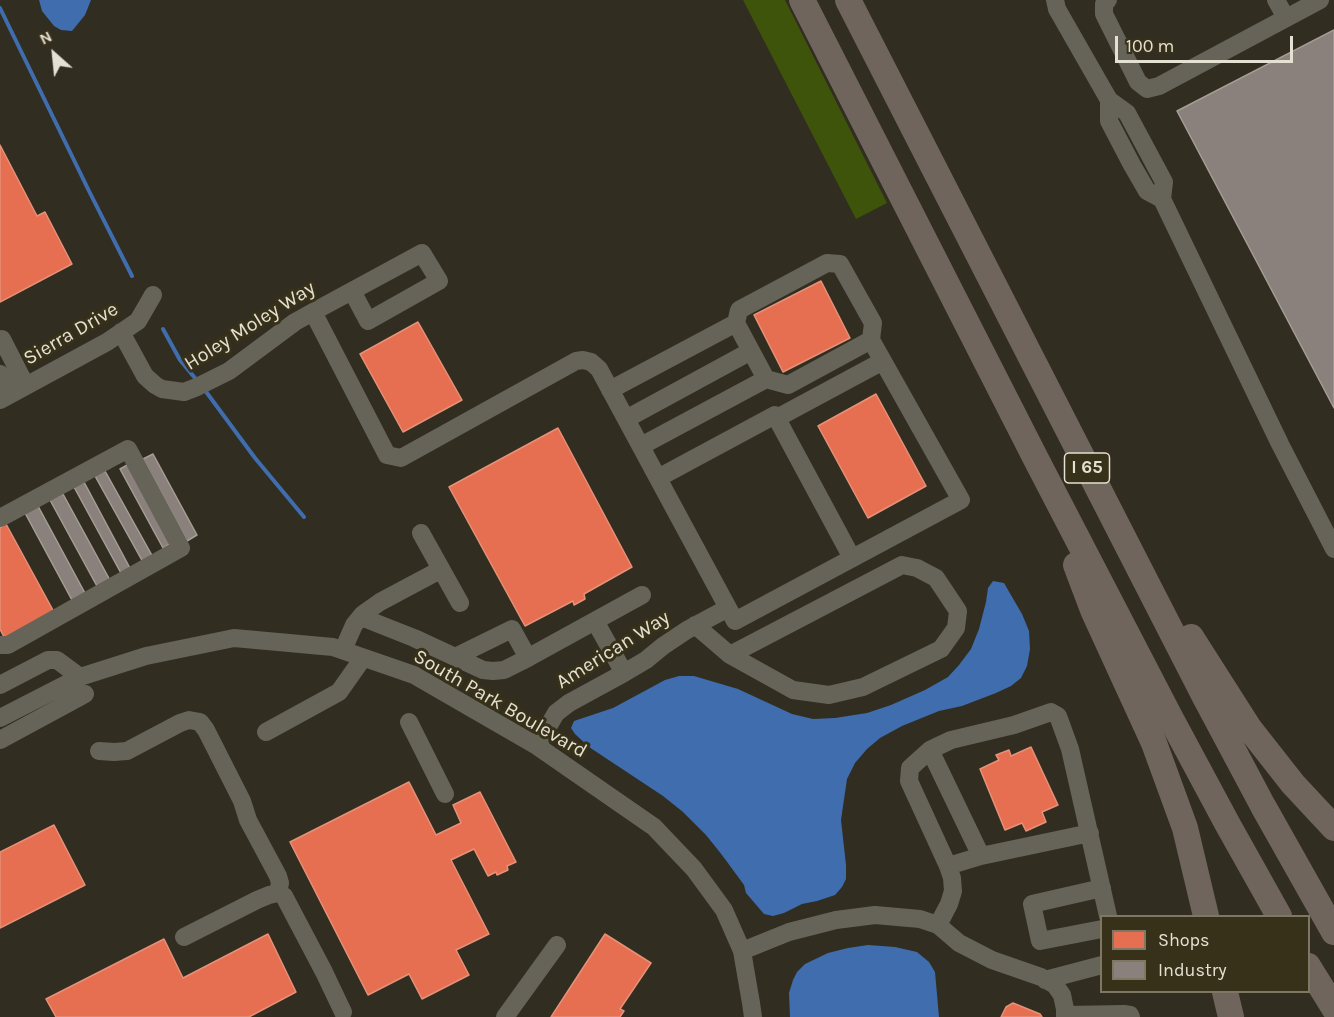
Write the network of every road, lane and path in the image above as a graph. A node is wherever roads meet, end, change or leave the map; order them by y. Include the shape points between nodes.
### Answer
1 (802, 0) edge
2 (848, 0) edge
3 (1055, 0) edge
4 (1108, 0) edge
5 (1276, 0) edge
6 (1320, 0) edge
7 (1286, 18) junction
8 (352, 291) junction
9 (153, 295) dead end
10 (312, 312) junction
11 (736, 323) junction
12 (121, 332) junction
13 (2, 339) dead end
14 (871, 340) junction
15 (751, 351) junction
16 (883, 361) junction
17 (0, 374) edge
18 (766, 379) junction
19 (610, 390) junction
20 (12, 393) edge
21 (626, 418) junction
22 (777, 418) junction
23 (641, 446) junction
24 (1037, 461) junction
25 (658, 478) junction
26 (1099, 491) junction
27 (0, 518) edge
28 (421, 533) dead end
29 (1334, 549) edge
30 (852, 558) junction
31 (440, 570) junction
32 (642, 595) dead end
33 (460, 603) dead end
34 (728, 608) junction
35 (361, 617) junction
36 (595, 621) junction
37 (695, 625) junction
38 (0, 645) edge
39 (343, 650) junction
40 (730, 655) junction
41 (455, 657) junction
42 (363, 658) junction
43 (528, 658) junction
44 (624, 673) junction
45 (0, 685) edge
46 (82, 685) junction
47 (0, 718) edge
48 (409, 722) dead end
49 (266, 732) dead end
50 (0, 740) edge
51 (537, 746) junction
52 (930, 750) junction
53 (99, 751) dead end
54 (445, 794) dead end
55 (1334, 828) edge
56 (1090, 833) junction
57 (981, 856) junction
58 (948, 866) junction
59 (1102, 888) junction
60 (278, 893) junction
61 (1108, 915) edge
62 (1206, 915) edge
63 (1279, 915) edge
64 (938, 925) junction
65 (1100, 929) edge
66 (1334, 932) edge
67 (184, 937) dead end
68 (556, 945) dead end
69 (742, 951) junction
70 (1100, 965) edge
71 (1310, 969) edge
72 (1046, 980) junction
73 (1225, 993) edge
74 (1334, 1008) edge
75 (343, 1012) dead end
76 (1065, 1016) edge
77 (506, 1017) edge
78 (753, 1017) edge
79 (1131, 1017) edge
80 (1231, 1017) edge

1 - 24 highway, I 65
2 - 26 highway, I 65
3 - 29 street via 1109,100 1127,113 1164,182 1162,199
4 - 7 street via 1104,14 1138,82 1147,89
5 - 7 street
6 - 7 street
8 - 8 street, Holey Moley Way via 423,253 439,281 368,321
8 - 10 street, Holey Moley Way
9 - 12 street, Sierra Drive via 138,321
10 - 12 street, Holey Moley Way via 229,371 184,392 162,389 145,376
10 - 19 street via 387,455 400,458 576,361 591,362
11 - 14 street via 738,310 826,262 840,264 873,323
11 - 15 street
11 - 19 street
12 - 20 street, Sierra Drive
13 - 20 street
14 - 16 street
14 - 18 street via 788,385
15 - 18 street
15 - 21 street
16 - 22 street
16 - 30 street via 961,500
17 - 20 street
18 - 23 street
19 - 21 street
21 - 23 street
22 - 25 street via 776,415
22 - 30 street
23 - 25 street
24 - 62 highway via 1093,610 1154,743 1185,828
24 - 63 highway, I 65 via 1217,805
25 - 34 street
26 - 55 highway via 1249,728
26 - 66 highway, I 65 via 1263,806
27 - 38 street via 128,449 181,548 8,645
28 - 31 street
30 - 34 street via 735,621
31 - 33 street
31 - 35 street via 380,602
32 - 36 street
34 - 37 street, American Way
35 - 39 street
35 - 41 street
36 - 43 street
36 - 44 street
37 - 40 street
37 - 44 street, American Way
39 - 42 street, South Park Boulevard
39 - 46 street, South Park Boulevard via 234,638 146,656
40 - 40 street via 902,565 936,578 958,611 956,628 941,649 863,687 830,695 793,690
41 - 43 street via 493,671
41 - 43 street via 512,629
42 - 49 street via 339,692
42 - 51 street, South Park Boulevard via 414,675
44 - 51 street, American Way via 556,713
45 - 46 street via 48,660 57,660
46 - 47 street, South Park Boulevard
46 - 50 street, South Park Boulevard
48 - 54 street
51 - 69 street, South Park Boulevard via 654,827 694,869 724,910
52 - 56 street via 951,740 1051,712 1058,716 1070,749
52 - 57 street
52 - 58 street via 910,768 909,781
53 - 60 street via 127,752 180,723 200,722 278,876
56 - 57 street
56 - 59 street
57 - 58 street
58 - 64 street via 953,891
59 - 61 street
59 - 65 street via 1032,904 1040,941
60 - 67 street
60 - 75 street via 284,896
64 - 69 street via 920,919 855,917 789,933
64 - 72 street via 959,943
68 - 77 street
69 - 78 street, South Park Boulevard
70 - 72 street
71 - 74 highway
72 - 76 street via 1062,995
73 - 80 highway
76 - 79 street

